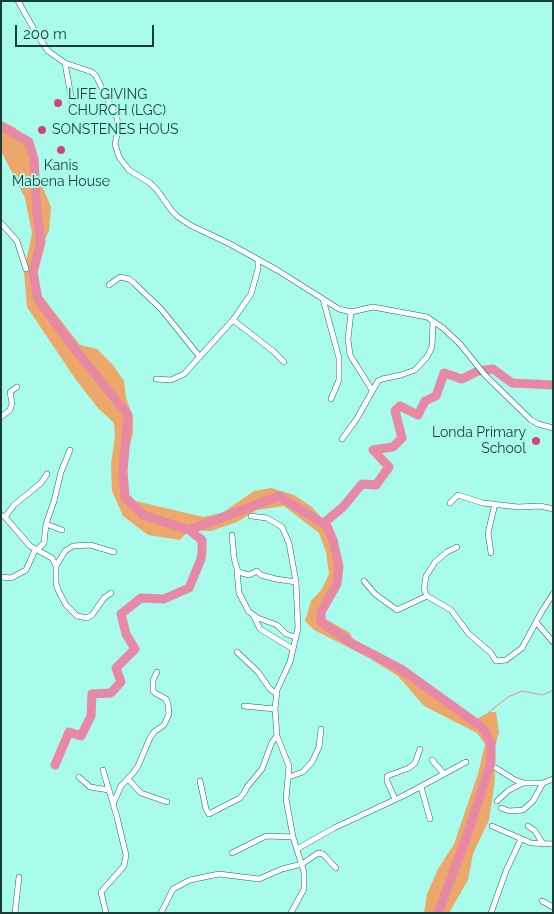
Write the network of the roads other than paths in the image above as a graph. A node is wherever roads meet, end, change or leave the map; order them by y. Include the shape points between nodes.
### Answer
1 (18, 1) edge
2 (65, 63) junction
3 (72, 102) dead end
4 (1, 223) edge
5 (258, 260) junction
6 (26, 269) dead end
7 (109, 285) dead end
8 (323, 298) junction
9 (351, 312) junction
10 (233, 320) junction
11 (433, 321) junction
12 (200, 357) junction
13 (284, 362) dead end
14 (156, 379) dead end
15 (17, 387) dead end
16 (372, 390) junction
17 (331, 399) dead end
18 (1, 416) edge
19 (553, 428) edge
20 (342, 439) dead end
21 (70, 450) dead end
22 (47, 474) dead end
23 (450, 502) dead end
24 (495, 504) junction
25 (553, 509) edge
26 (3, 516) edge
27 (251, 516) dead end
28 (46, 524) junction
29 (62, 530) dead end
30 (232, 535) dead end
31 (457, 547) dead end
32 (36, 550) junction
33 (114, 552) dead end
34 (491, 552) dead end
35 (56, 566) junction
36 (237, 570) junction
37 (1, 577) edge
38 (364, 581) dead end
39 (296, 582) junction
40 (110, 593) dead end
41 (553, 594) edge
42 (428, 596) junction
43 (253, 615) junction
44 (536, 622) junction
45 (296, 638) junction
46 (553, 642) edge
47 (293, 650) junction
48 (237, 652) dead end
49 (158, 672) dead end
50 (277, 694) junction
51 (244, 706) dead end
52 (275, 709) junction
53 (321, 729) dead end
54 (277, 736) junction
55 (420, 749) dead end
56 (432, 760) dead end
57 (466, 762) dead end
58 (496, 768) dead end
59 (103, 770) dead end
60 (444, 774) junction
61 (79, 777) dead end
62 (128, 778) junction
63 (289, 778) junction
64 (553, 779) edge
65 (200, 781) dead end
66 (524, 783) junction
67 (543, 783) junction
68 (421, 787) junction
69 (109, 790) junction
70 (395, 799) junction
71 (497, 801) dead end
72 (168, 802) dead end
73 (113, 804) junction
74 (501, 808) dead end
75 (430, 819) dead end
76 (492, 826) dead end
77 (528, 826) dead end
78 (294, 837) junction
79 (521, 839) junction
80 (543, 844) junction
81 (553, 844) edge
82 (297, 849) junction
83 (232, 853) dead end
84 (302, 864) junction
85 (336, 868) dead end
86 (20, 877) dead end
87 (542, 901) dead end
88 (553, 907) edge
89 (15, 913) edge
90 (106, 913) edge
91 (161, 913) edge
92 (291, 913) edge
93 (490, 913) edge

1 - 2 street via 44,46
2 - 3 street
2 - 5 street via 92,72 99,80 117,118 116,147 126,166 157,190 172,211 190,226
4 - 6 street via 17,241
5 - 8 street
5 - 10 street via 250,294
7 - 12 street via 120,277 134,283 161,309
8 - 9 street
8 - 17 street via 339,358 338,380
9 - 11 street via 373,307
9 - 16 street via 350,356
10 - 12 street
10 - 13 street
11 - 16 street via 432,347 418,368 408,374 382,379
11 - 19 street via 460,344 532,420
12 - 14 street via 179,377
15 - 18 street via 10,392 10,410
16 - 20 street
21 - 28 street
22 - 26 street
23 - 24 street via 458,496
24 - 25 street
24 - 34 street via 488,533
26 - 32 street
27 - 39 street via 267,518 282,526 290,543
28 - 29 street
28 - 32 street via 44,543
30 - 36 street
31 - 42 street via 440,556 429,570 424,586
32 - 35 street via 52,558
32 - 37 street via 26,570 11,578
33 - 35 street via 90,545 73,546 65,550
35 - 40 street via 58,590 77,616 87,618 92,615
36 - 39 street via 252,575 257,571 276,579
36 - 43 street via 240,593
38 - 42 street via 398,610
39 - 45 street
41 - 44 street
42 - 44 street via 451,610 496,661 506,660 519,651
43 - 45 street via 277,625
43 - 47 street via 260,629
44 - 46 street
45 - 47 street
47 - 50 street
48 - 50 street
49 - 62 street via 153,680 153,691 166,699 169,714 164,725 150,738
50 - 52 street
51 - 52 street
52 - 54 street
53 - 63 street via 319,747 312,762 303,772
54 - 63 street via 289,766
54 - 65 street via 262,769 240,798 209,814
55 - 70 street via 416,763 410,768 387,776
56 - 60 street
57 - 60 street
58 - 66 street
59 - 69 street
60 - 68 street
61 - 69 street via 90,787
62 - 72 street via 141,793
62 - 73 street
63 - 78 street via 286,799
64 - 67 street
66 - 67 street
66 - 71 street
67 - 74 street via 533,801 523,810
68 - 70 street
68 - 75 street
69 - 73 street
70 - 82 street
73 - 90 street via 126,860 101,892
76 - 79 street
77 - 80 street
78 - 82 street
78 - 83 street via 266,836
79 - 80 street
79 - 93 street
80 - 81 street
82 - 84 street
84 - 85 street via 318,853
84 - 91 street via 259,879 218,874 190,880 173,889
84 - 92 street via 304,890
86 - 89 street
87 - 88 street

